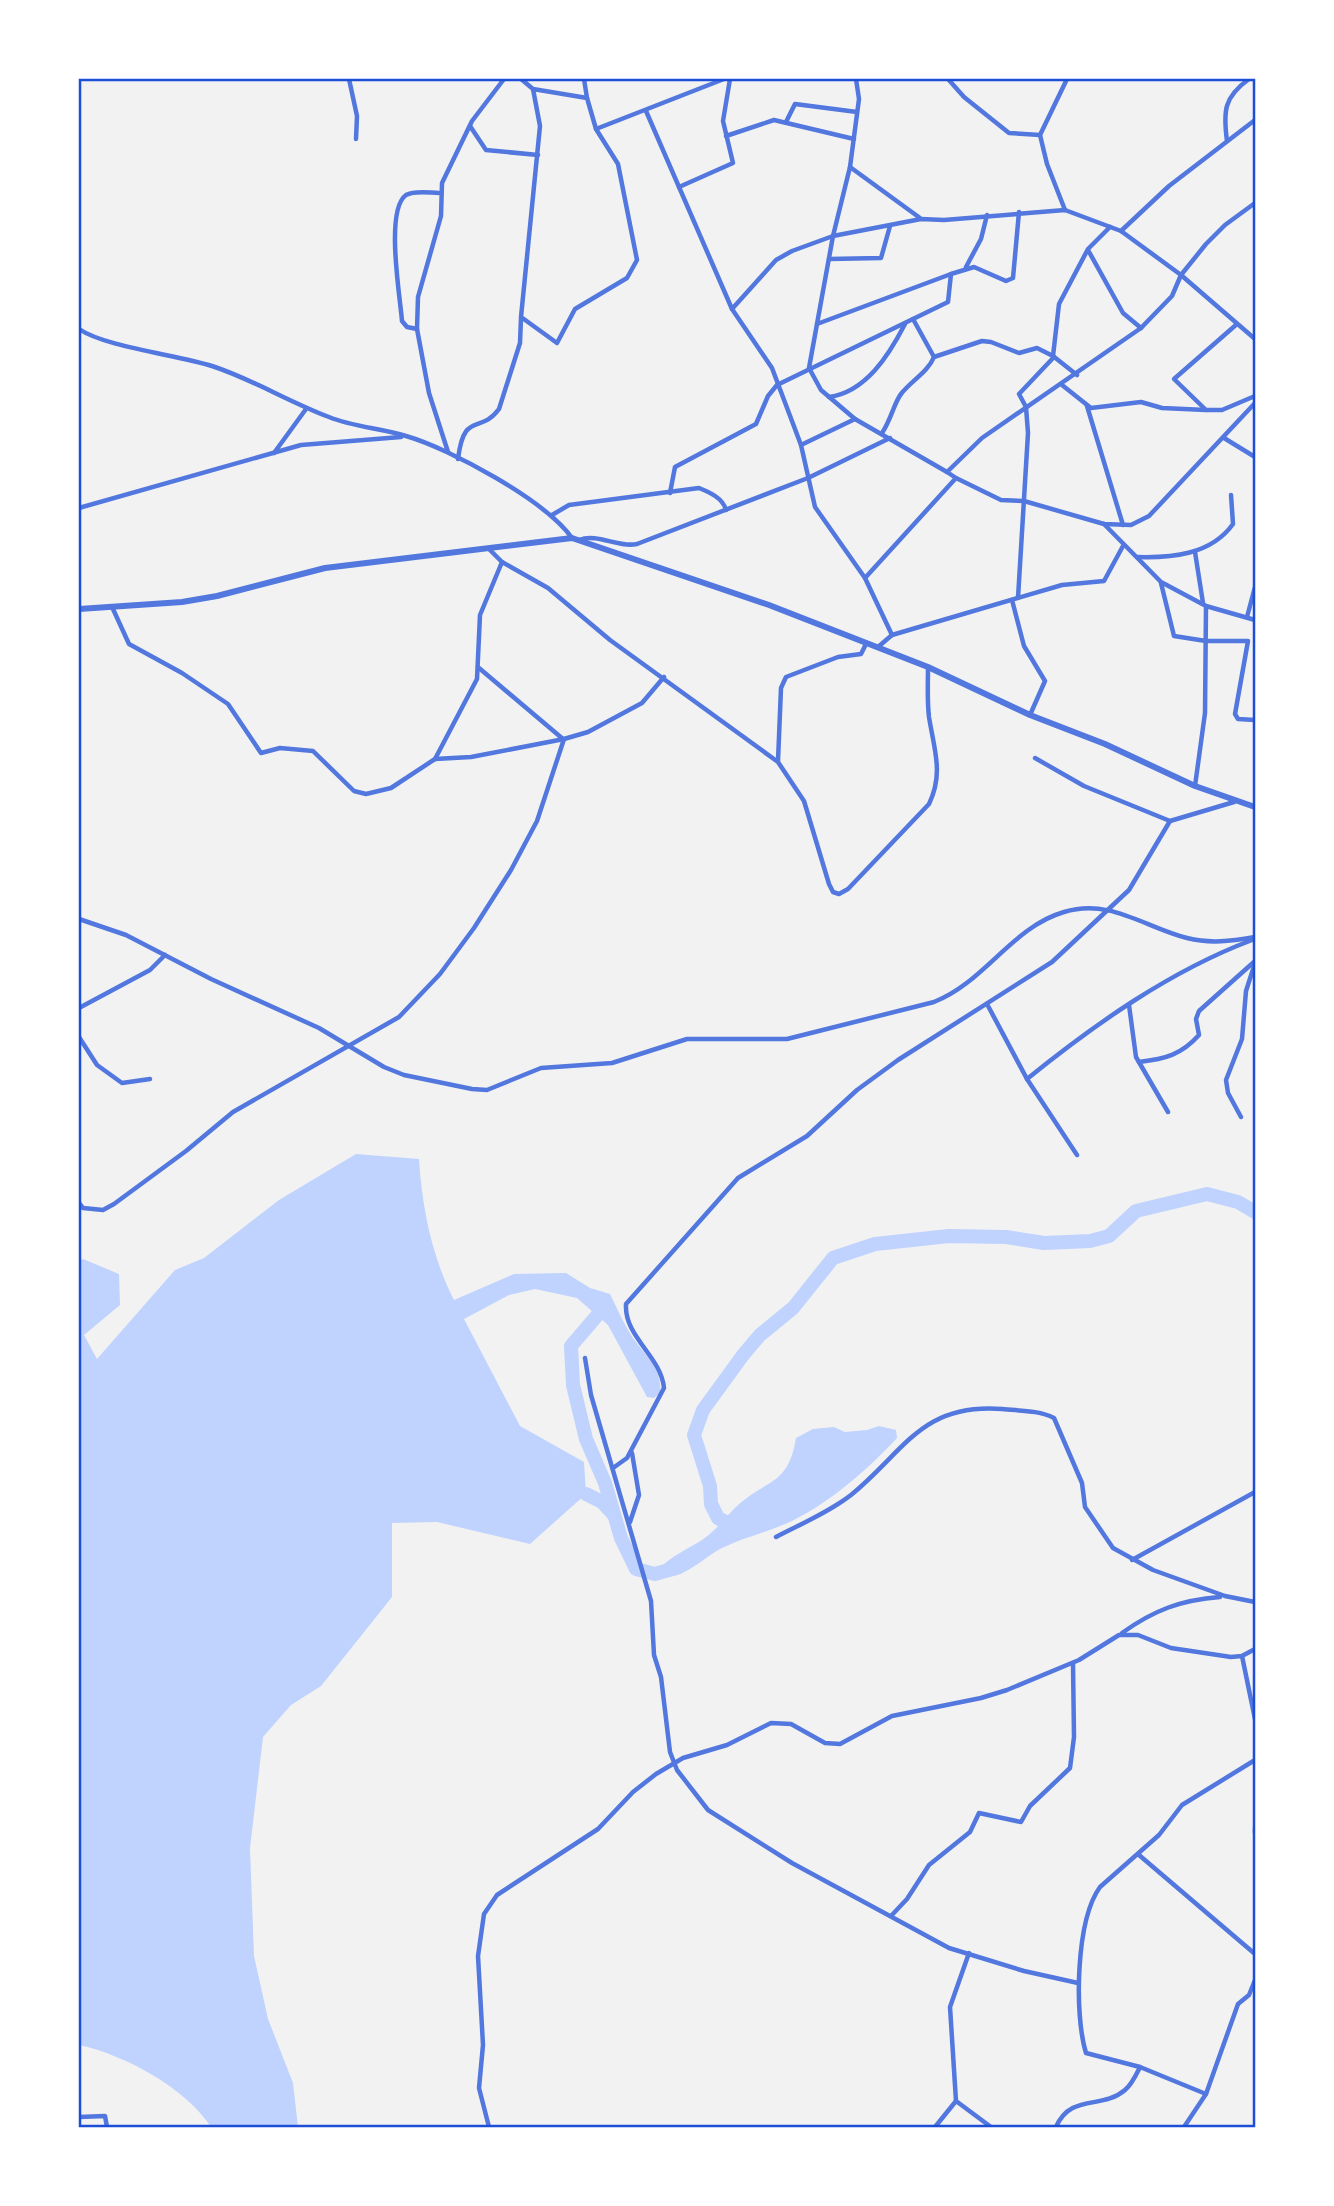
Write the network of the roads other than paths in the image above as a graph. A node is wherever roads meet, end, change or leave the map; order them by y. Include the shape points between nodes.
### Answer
1 (349, 79) edge
2 (504, 79) edge
3 (522, 79) edge
4 (584, 79) edge
5 (724, 79) edge
6 (730, 79) edge
7 (856, 79) edge
8 (948, 79) edge
9 (1067, 79) edge
10 (1249, 79) edge
11 (533, 89) junction
12 (587, 98) junction
13 (646, 111) junction
14 (857, 112) junction
15 (1255, 120) edge
16 (785, 123) junction
17 (470, 125) junction
18 (596, 129) junction
19 (1040, 135) junction
20 (726, 136) junction
21 (356, 139) dead end
22 (855, 139) junction
23 (1227, 141) junction
24 (538, 155) junction
25 (850, 167) junction
26 (679, 187) junction
27 (439, 194) junction
28 (1255, 203) edge
29 (1065, 209) junction
30 (1019, 212) junction
31 (987, 215) junction
32 (921, 219) junction
33 (890, 226) junction
34 (1110, 227) junction
35 (1121, 231) junction
36 (834, 236) junction
37 (1088, 249) junction
38 (829, 259) junction
39 (967, 267) junction
40 (951, 274) junction
41 (1181, 275) junction
42 (732, 309) junction
43 (521, 317) junction
44 (913, 320) junction
45 (905, 323) junction
46 (817, 324) junction
47 (1237, 324) junction
48 (1140, 328) junction
49 (79, 329) edge
50 (417, 329) junction
51 (1255, 339) edge
52 (1054, 356) junction
53 (934, 357) junction
54 (809, 368) junction
55 (1077, 375) junction
56 (777, 385) junction
57 (1062, 386) junction
58 (1255, 396) edge
59 (828, 397) junction
60 (1255, 403) edge
61 (1087, 406) junction
62 (1026, 407) junction
63 (306, 409) junction
64 (1206, 410) junction
65 (855, 419) junction
66 (882, 433) junction
67 (407, 436) junction
68 (891, 438) junction
69 (1224, 438) junction
70 (801, 445) junction
71 (448, 453) junction
72 (274, 454) junction
73 (1255, 457) edge
74 (458, 459) junction
75 (947, 472) junction
76 (808, 478) junction
77 (956, 478) junction
78 (670, 494) junction
79 (1231, 495) dead end
80 (1024, 501) junction
81 (79, 508) edge
82 (726, 510) junction
83 (552, 515) junction
84 (1104, 524) junction
85 (1123, 525) junction
86 (576, 539) junction
87 (1123, 546) junction
88 (488, 548) junction
89 (1195, 552) junction
90 (1136, 557) junction
91 (502, 562) junction
92 (865, 578) junction
93 (1161, 582) junction
94 (1255, 587) edge
95 (1015, 599) junction
96 (1204, 605) junction
97 (79, 609) edge
98 (113, 609) junction
99 (1247, 617) junction
100 (1255, 620) edge
101 (892, 635) junction
102 (1206, 641) junction
103 (866, 644) junction
104 (878, 648) junction
105 (928, 667) junction
106 (479, 668) junction
107 (664, 677) junction
108 (1030, 715) junction
109 (1255, 720) edge
110 (564, 739) junction
111 (1035, 758) dead end
112 (435, 759) junction
113 (778, 762) junction
114 (1195, 786) junction
115 (1234, 802) junction
116 (1255, 807) edge
117 (1170, 821) junction
118 (1110, 909) junction
119 (79, 919) edge
120 (1255, 938) edge
121 (165, 955) junction
122 (1255, 962) edge
123 (987, 1004) junction
124 (1129, 1005) junction
125 (79, 1008) edge
126 (79, 1037) edge
127 (351, 1046) junction
128 (1139, 1062) junction
129 (150, 1079) dead end
130 (1027, 1079) junction
131 (1168, 1112) dead end
132 (1241, 1117) dead end
133 (1077, 1155) dead end
134 (79, 1203) edge
135 (584, 1358) dead end
136 (632, 1449) junction
137 (613, 1468) junction
138 (1255, 1492) edge
139 (629, 1524) junction
140 (776, 1537) dead end
141 (1132, 1560) junction
142 (1224, 1596) junction
143 (1255, 1602) edge
144 (1119, 1635) junction
145 (1255, 1649) edge
146 (1242, 1656) junction
147 (1073, 1663) junction
148 (1255, 1719) edge
149 (1255, 1760) edge
150 (674, 1763) junction
151 (1139, 1855) junction
152 (891, 1916) junction
153 (969, 1953) junction
154 (1255, 1954) edge
155 (1255, 1980) edge
156 (1079, 1983) junction
157 (1140, 2067) junction
158 (1206, 2094) junction
159 (956, 2101) junction
160 (79, 2117) edge
161 (980, 2120) junction
162 (107, 2127) edge
163 (489, 2127) edge
164 (935, 2127) edge
165 (980, 2127) edge
166 (992, 2127) edge
167 (1056, 2127) edge
168 (1184, 2127) edge

1 - 21 street via 357,116
2 - 17 street
3 - 11 street
4 - 12 street
5 - 13 street
6 - 20 street via 723,121
7 - 14 street
8 - 19 street via 1009,133
9 - 19 street
10 - 23 street via 1229,95
11 - 12 street
11 - 24 street via 540,126
12 - 18 street
13 - 18 street
13 - 26 street
14 - 16 street via 795,104
14 - 22 street
15 - 23 street
16 - 20 street via 774,120
16 - 22 street
17 - 24 street via 486,150
17 - 27 street
18 - 43 street via 618,164 637,260 627,278 575,309 557,343
19 - 29 street
20 - 26 street via 733,163
22 - 25 street
23 - 35 street
24 - 43 street
25 - 32 street
25 - 36 street
26 - 42 street
27 - 50 street via 443,209 418,297
27 - 50 street via 412,193 400,205 394,244 402,321
28 - 41 street via 1225,225
29 - 30 street
29 - 34 street
30 - 31 street
30 - 39 street via 1013,278 1006,281 981,268
31 - 32 street
31 - 39 street
32 - 33 street
33 - 36 street
33 - 38 street via 881,258
34 - 35 street
34 - 37 street
35 - 41 street
36 - 38 street
36 - 42 street via 776,260
37 - 48 street via 1122,313
37 - 52 street via 1059,304
38 - 46 street
39 - 40 street
40 - 44 street via 948,302
40 - 46 street
41 - 47 street
41 - 48 street via 1172,296
42 - 56 street via 772,368
43 - 74 street via 520,343 499,409 467,427
44 - 45 street
44 - 53 street
45 - 54 street
45 - 59 street via 867,379 851,392
46 - 54 street
47 - 51 street
47 - 64 street via 1175,375 1176,383
48 - 55 street
49 - 63 street via 211,366
50 - 71 street via 429,393
52 - 53 street via 1037,348 1019,353 987,341
52 - 55 street
52 - 62 street via 1021,390
53 - 66 street via 900,396
54 - 56 street
54 - 59 street
55 - 57 street
56 - 70 street
56 - 78 street via 756,424 675,467
57 - 61 street
57 - 62 street
58 - 64 street via 1222,410
59 - 65 street
60 - 69 street
61 - 64 street via 1141,402
61 - 85 street
62 - 75 street via 972,446
62 - 80 street
63 - 67 street via 337,421
63 - 72 street
65 - 66 street
65 - 70 street
66 - 68 street
67 - 71 street
67 - 72 street via 301,446
68 - 75 street
68 - 76 street
69 - 73 street
69 - 85 street via 1149,516
70 - 76 street
71 - 74 street
72 - 81 street
74 - 83 street
75 - 77 street
76 - 82 street
76 - 92 street via 815,507
77 - 80 street via 1001,500
77 - 92 street
78 - 82 street via 699,488 725,504
78 - 83 street via 569,505
79 - 89 street via 1233,524
80 - 84 street
80 - 95 street
82 - 86 street via 630,545 590,537
83 - 86 street
84 - 85 street
84 - 87 street
86 - 88 street
86 - 103 street via 769,605
87 - 90 street
87 - 95 street via 1104,581 1062,585
88 - 91 street
88 - 98 street via 325,568 217,596
89 - 90 street via 1166,558
89 - 96 street
90 - 93 street
91 - 106 street via 481,615
91 - 107 street via 548,588 610,640
92 - 101 street
93 - 96 street
93 - 102 street via 1172,634
94 - 99 street
95 - 101 street
95 - 108 street via 1024,646 1045,681
96 - 99 street
96 - 102 street
97 - 98 street
98 - 112 street via 129,644 228,704 261,753 280,748 313,751 354,792 366,793 391,788
99 - 100 street
101 - 104 street
102 - 109 street via 1248,641 1236,717
102 - 114 street via 1205,713
103 - 104 street
103 - 113 street via 861,654 838,657 786,677 781,688
104 - 105 street
105 - 108 street
105 - 113 street via 937,788 929,804 844,892 833,892 804,801
106 - 110 street
106 - 112 street
107 - 110 street via 636,706 588,732
107 - 113 street
108 - 114 street
110 - 112 street via 471,757
110 - 127 street via 537,821 474,928 440,974 399,1017
111 - 117 street via 1084,786
114 - 115 street
115 - 116 street
115 - 117 street
117 - 118 street via 1129,890
118 - 120 street via 1184,938 1205,942
118 - 123 street via 1052,961
118 - 127 street via 1085,907 1035,924 956,993 800,1036 687,1039 612,1063 541,1068 487,1090 404,1075
119 - 121 street
120 - 124 street via 1195,964
121 - 125 street via 150,970
121 - 127 street
122 - 128 street via 1199,1011 1199,1035 1180,1053
122 - 132 street via 1246,990 1241,1039 1226,1080
123 - 130 street
123 - 136 street via 857,1090 807,1136 738,1178 626,1304 629,1325 659,1367 664,1388
124 - 128 street
124 - 130 street
126 - 129 street via 97,1065 122,1083
127 - 134 street via 233,1112 114,1204 98,1210
128 - 131 street
130 - 133 street
135 - 137 street
136 - 137 street
136 - 139 street via 639,1496
137 - 139 street
138 - 141 street
139 - 150 street via 653,1613 654,1656 661,1676 666,1740
140 - 141 street via 850,1495 921,1429 953,1411 989,1408 1044,1413 1054,1419 1082,1483 1085,1507 1113,1548
141 - 142 street
142 - 143 street
142 - 144 street via 1161,1608
144 - 146 street via 1138,1635 1171,1648
144 - 147 street
145 - 146 street
146 - 148 street
147 - 150 street via 981,1698 892,1716 840,1744 825,1743 782,1722 771,1723 727,1745
147 - 152 street via 1070,1768 1021,1822 979,1813 970,1832 929,1865
149 - 151 street via 1182,1805
150 - 152 street via 717,1817
150 - 163 street via 633,1791 598,1829 489,1904 478,1967 483,2045 479,2088
151 - 154 street
151 - 156 street via 1093,1896 1085,1920
152 - 153 street via 949,1948
153 - 156 street
153 - 159 street via 950,2007
155 - 158 street via 1249,1995 1238,2004
156 - 157 street via 1086,2053
157 - 158 street
157 - 167 street via 1120,2094 1070,2108
158 - 168 street
159 - 161 street
159 - 164 street
160 - 162 street via 105,2116
161 - 165 street
161 - 166 street

